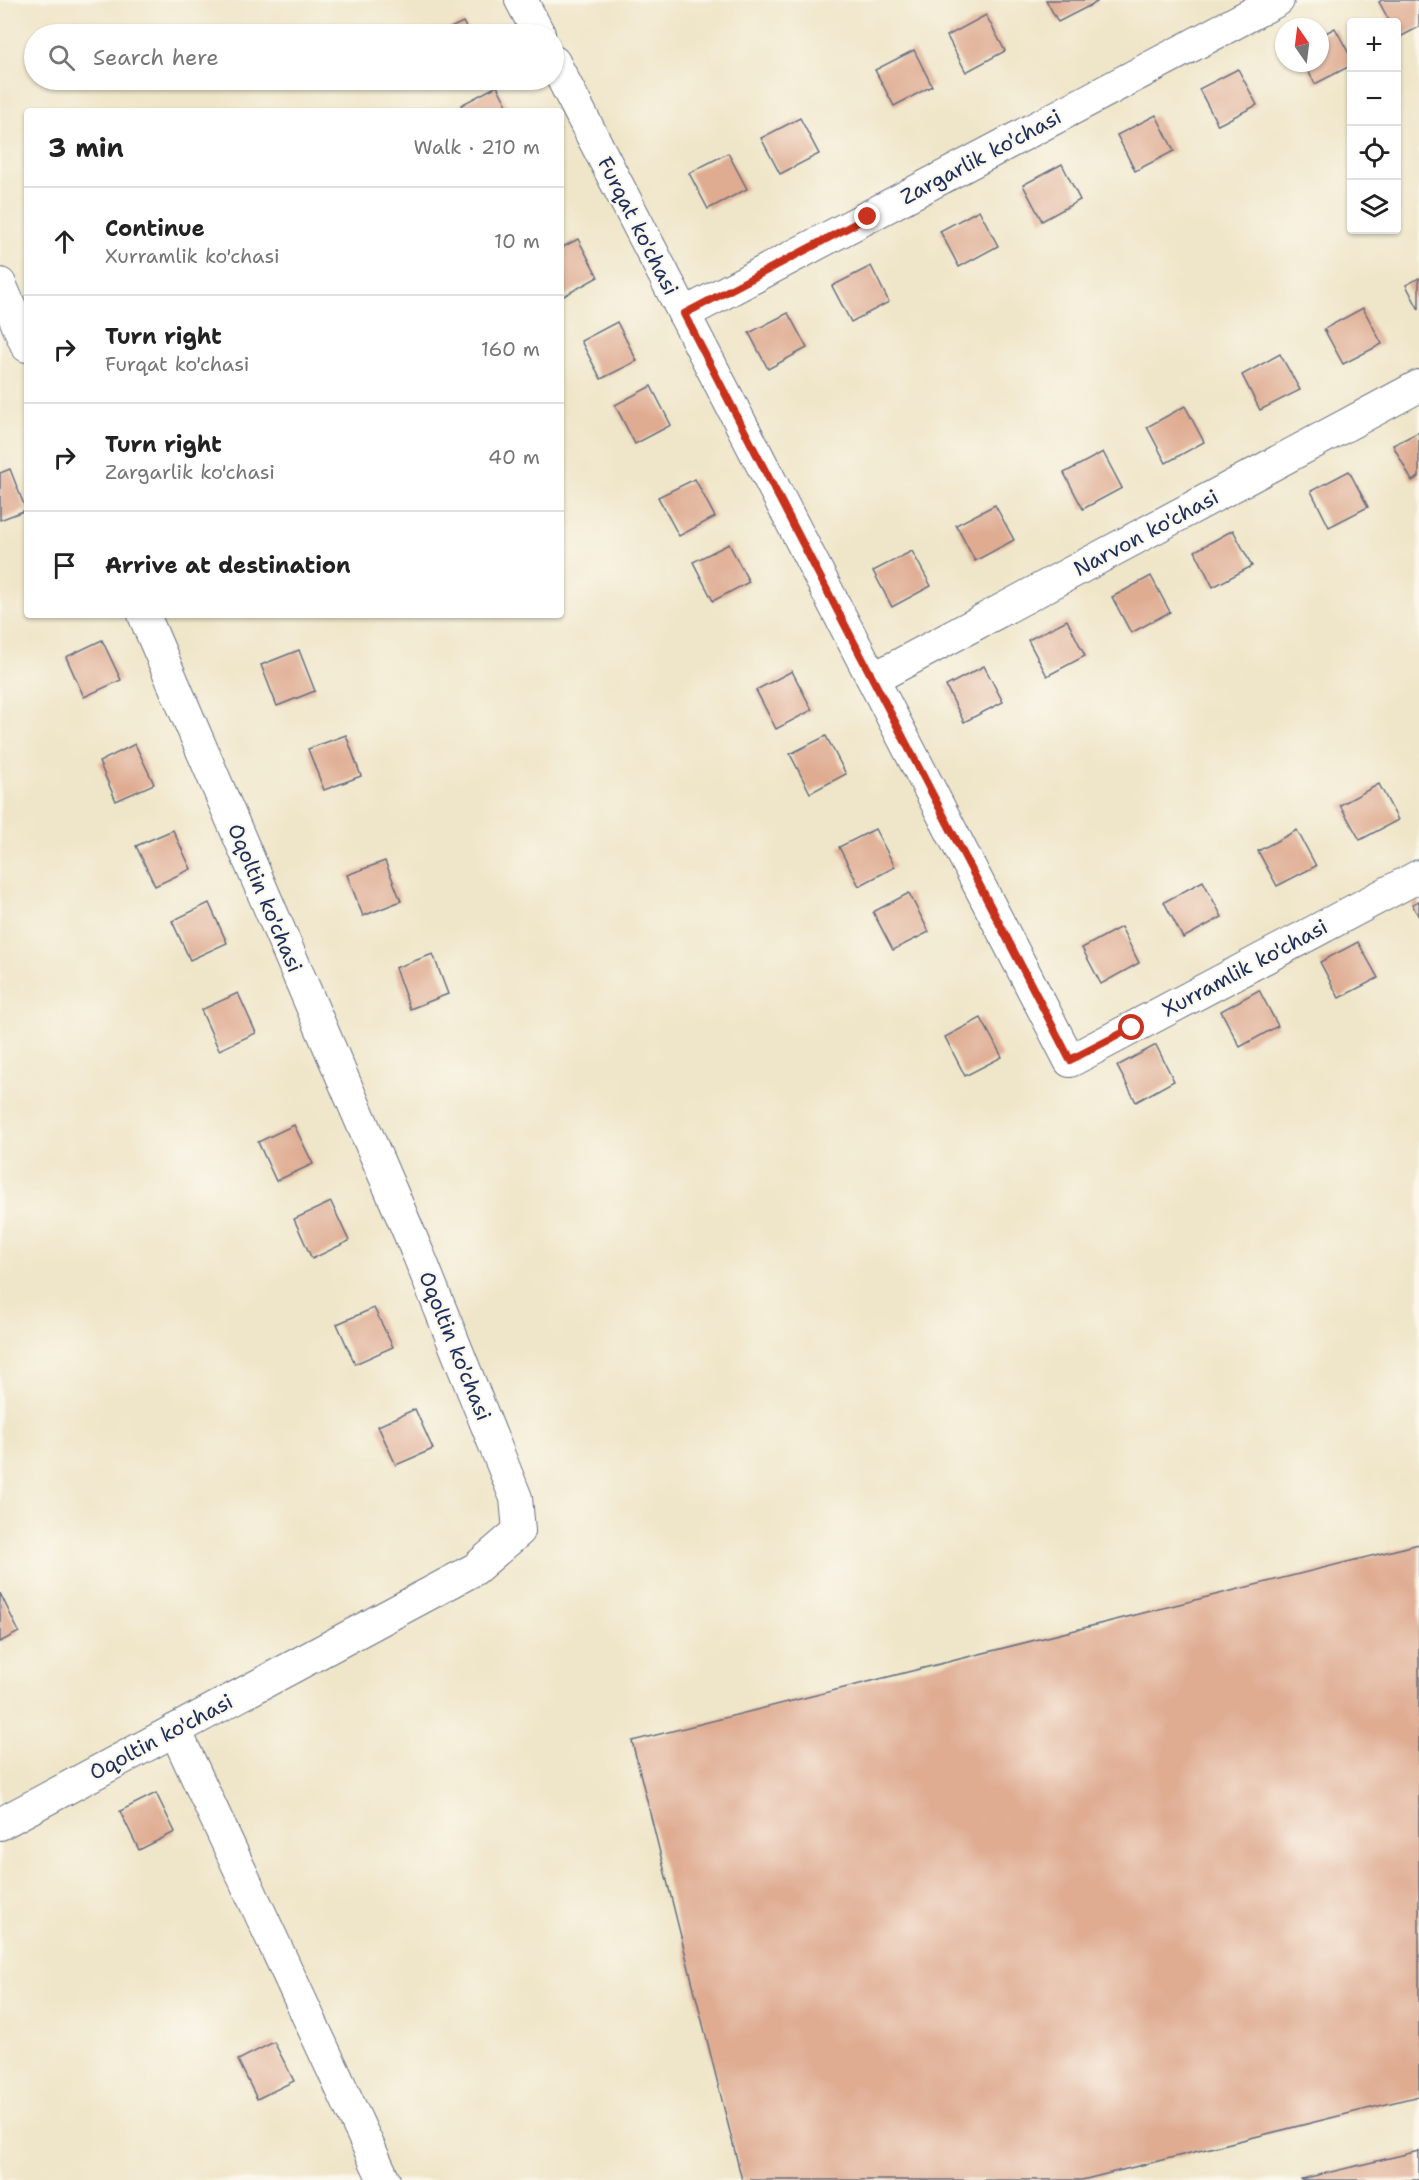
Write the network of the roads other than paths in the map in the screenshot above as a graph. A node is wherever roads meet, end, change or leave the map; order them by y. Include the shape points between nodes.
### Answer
1 (521, 0) edge
2 (1278, 0) edge
3 (534, 24) edge
4 (564, 81) edge
5 (0, 284) edge
6 (684, 314) junction
7 (24, 339) edge
8 (1419, 386) edge
9 (145, 618) edge
10 (873, 679) junction
11 (1419, 876) edge
12 (1070, 1060) joint
13 (175, 1730) junction
14 (0, 1824) edge
15 (384, 2180) edge

1 - 3 street
2 - 6 street, Zargarlik ko'chasi
4 - 6 street, Furqat ko'chasi
5 - 7 street
6 - 10 street, Furqat ko'chasi
8 - 10 street, Narvon ko'chasi
9 - 13 street, Oqoltin ko'chasi via 423,1267 516,1498 519,1531 475,1569
10 - 12 street, Furqat ko'chasi
11 - 12 street, Xurramlik ko'chasi
13 - 14 street, Oqoltin ko'chasi
13 - 15 street

